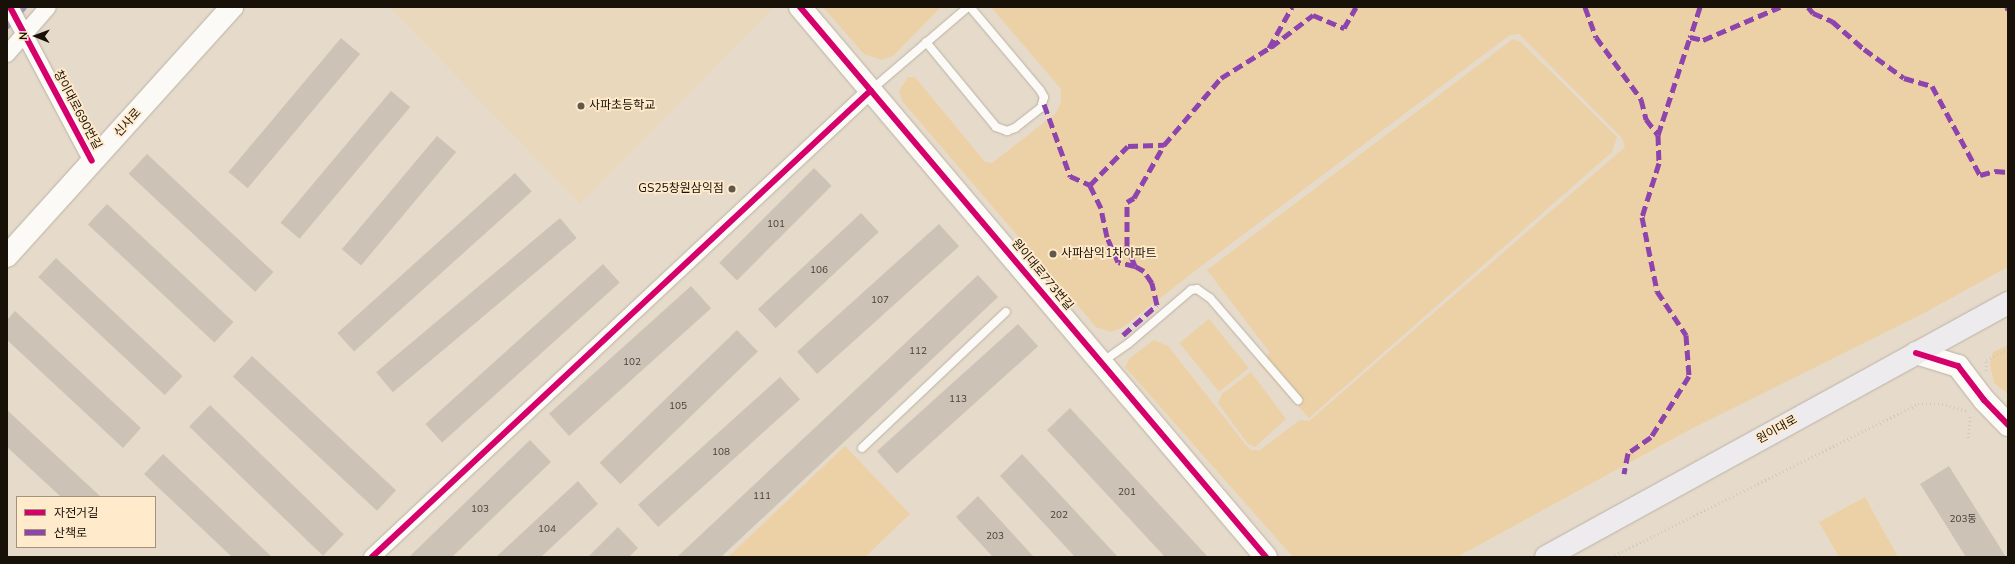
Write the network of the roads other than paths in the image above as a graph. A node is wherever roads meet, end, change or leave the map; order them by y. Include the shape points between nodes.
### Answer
1 (10, 7) edge
2 (48, 7) edge
3 (232, 7) edge
4 (800, 7) edge
5 (969, 7) edge
6 (22, 31) junction
7 (926, 42) junction
8 (7, 54) edge
9 (871, 90) junction
10 (92, 161) junction
11 (7, 256) edge
12 (2008, 304) edge
13 (1006, 312) dead end
14 (1916, 354) junction
15 (1101, 362) junction
16 (1298, 400) dead end
17 (2008, 425) edge
18 (862, 448) dead end
19 (372, 557) edge
20 (1266, 557) edge
21 (1546, 557) edge

1 - 6 street, 창이대로690번길
2 - 6 street
3 - 10 street, 신사로
4 - 9 street, 원이대로773번길
5 - 7 lane
5 - 7 lane via 1040,90 1044,97 1041,108 1015,128 1007,131 996,127
6 - 8 street
6 - 10 street, 창이대로690번길
7 - 9 lane
9 - 15 street, 원이대로773번길
9 - 19 street
10 - 11 street, 신사로
12 - 14 main road, 원이대로
13 - 18 lane
14 - 17 street via 1958,366 1984,400
14 - 21 main road, 원이대로
15 - 16 lane via 1129,343 1191,290 1197,289 1210,298
15 - 20 street, 원이대로773번길

